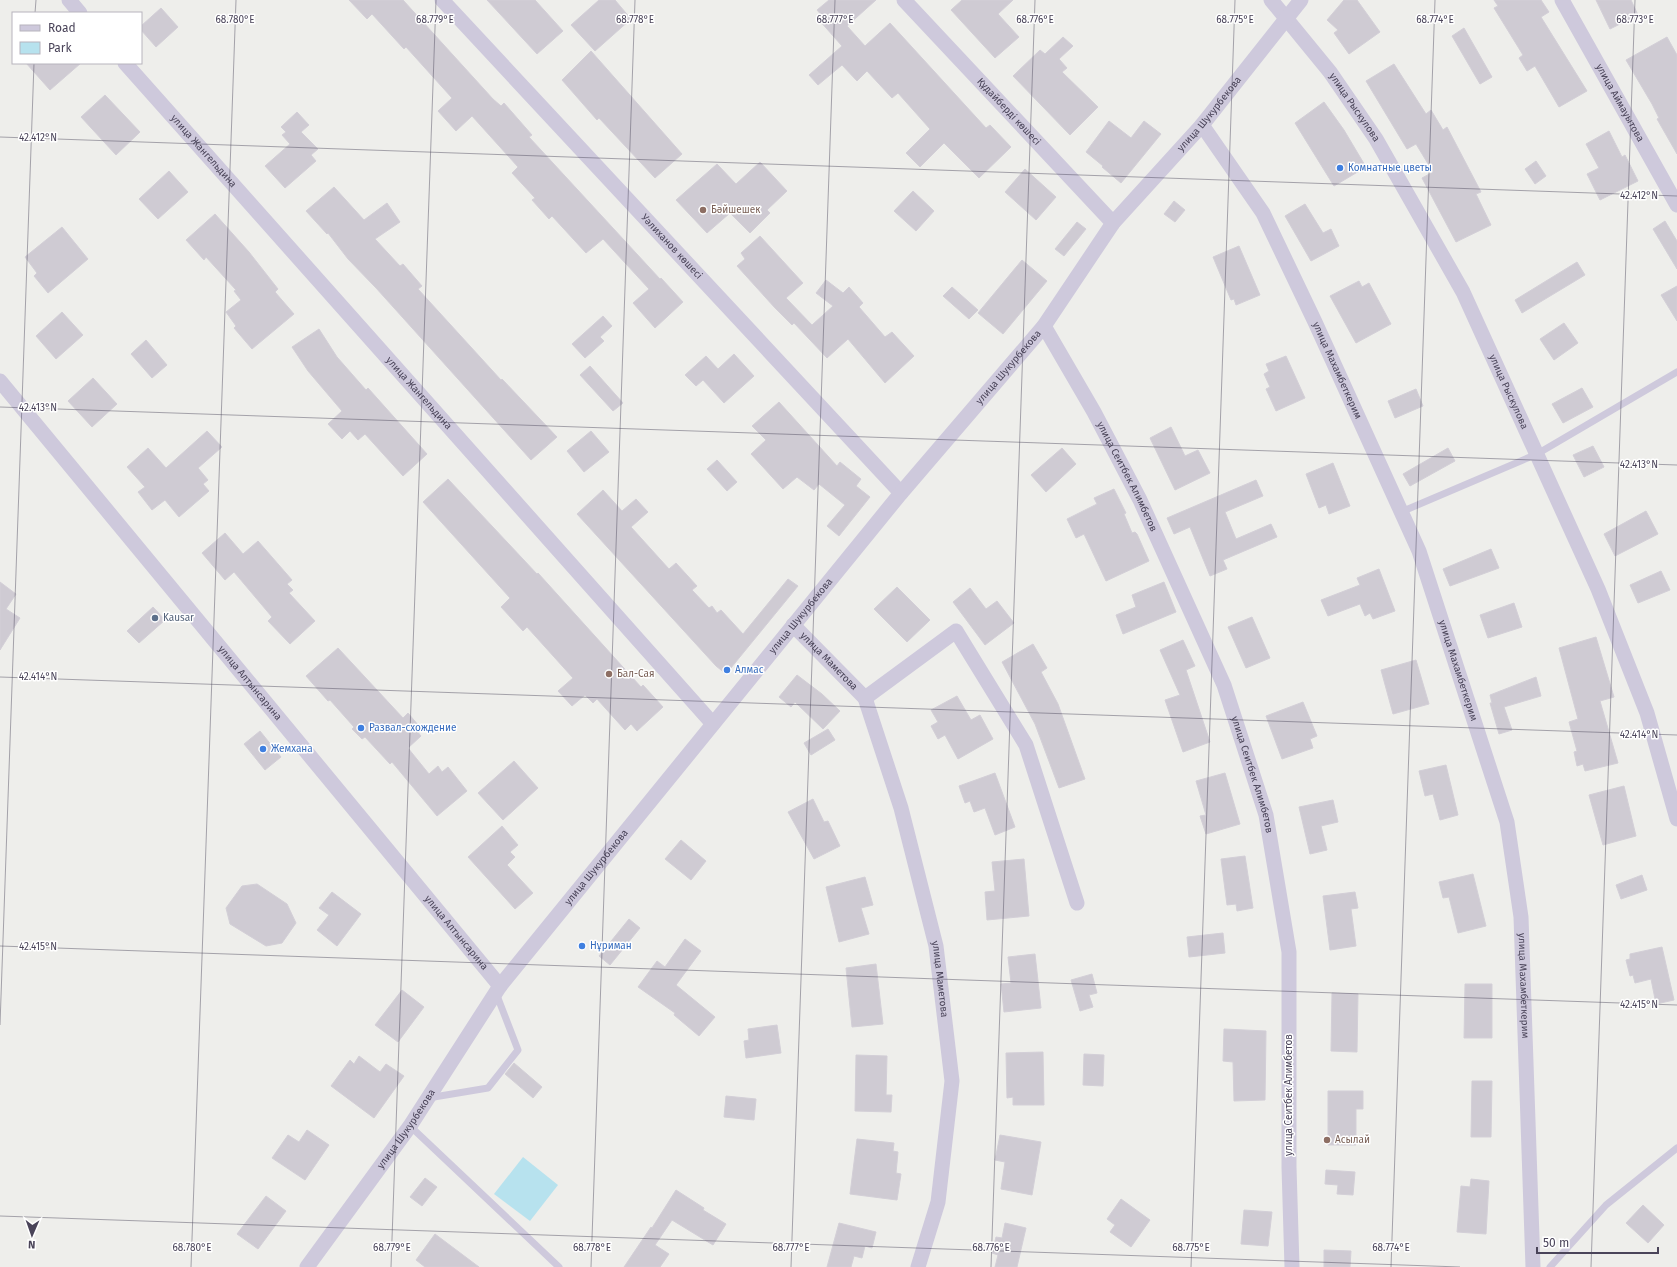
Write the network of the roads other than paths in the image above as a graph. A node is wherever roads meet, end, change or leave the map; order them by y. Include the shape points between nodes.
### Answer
1 (69, 0) edge
2 (442, 0) edge
3 (904, 0) edge
4 (1271, 0) edge
5 (1301, 0) edge
6 (1562, 0) edge
7 (79, 12) edge
8 (1286, 19) junction
9 (126, 64) edge
10 (1202, 125) junction
11 (1677, 205) edge
12 (1113, 223) junction
13 (1044, 326) junction
14 (1677, 372) edge
15 (0, 381) edge
16 (1537, 454) junction
17 (901, 493) junction
18 (1401, 512) junction
19 (793, 625) junction
20 (865, 698) junction
21 (713, 724) junction
22 (1677, 819) edge
23 (1077, 903) dead end
24 (498, 989) junction
25 (428, 1098) junction
26 (410, 1126) junction
27 (1677, 1148) edge
28 (307, 1267) edge
29 (559, 1267) edge
30 (918, 1267) edge
31 (1292, 1267) edge
32 (1533, 1267) edge
33 (1550, 1267) edge

1 - 7 street
2 - 17 street, Уәлиханов көшесі
3 - 12 street, Құдайберді көшесі
4 - 8 street, улица Рыскулова
5 - 8 street, улица Шукурбекова
6 - 11 street, улица Аймауытова
8 - 10 street, улица Шукурбекова
8 - 16 street, улица Рыскулова via 1330,72 1376,139 1463,292
9 - 21 street, улица Жангельдина
10 - 12 street, улица Шукурбекова
10 - 18 street, улица Махамбеткерим via 1262,213 1315,322
12 - 13 street, улица Шукурбекова
13 - 17 street, улица Шукурбекова
13 - 31 street, улица Сеитбек Алимбетов via 1094,412 1136,494 1224,685 1266,815 1289,952 1289,1167
14 - 16 lane
15 - 24 street, улица Алтынсарина
16 - 18 lane
16 - 22 street, улица Рыскулова via 1598,589 1648,713
17 - 19 street, улица Шукурбекова
18 - 32 street, улица Махамбеткерим via 1419,551 1507,822 1521,917
19 - 20 street, улица Маметова
19 - 21 street, улица Шукурбекова
20 - 23 street, улица Маметова via 956,631 1026,745
20 - 30 street, улица Маметова via 901,808 936,946 952,1081 938,1202
21 - 24 street, улица Шукурбекова
24 - 25 street, улица Шукурбекова
24 - 25 lane via 518,1050 488,1088
25 - 26 street, улица Шукурбекова
26 - 28 street, улица Шукурбекова
26 - 29 lane
27 - 33 lane via 1606,1205

